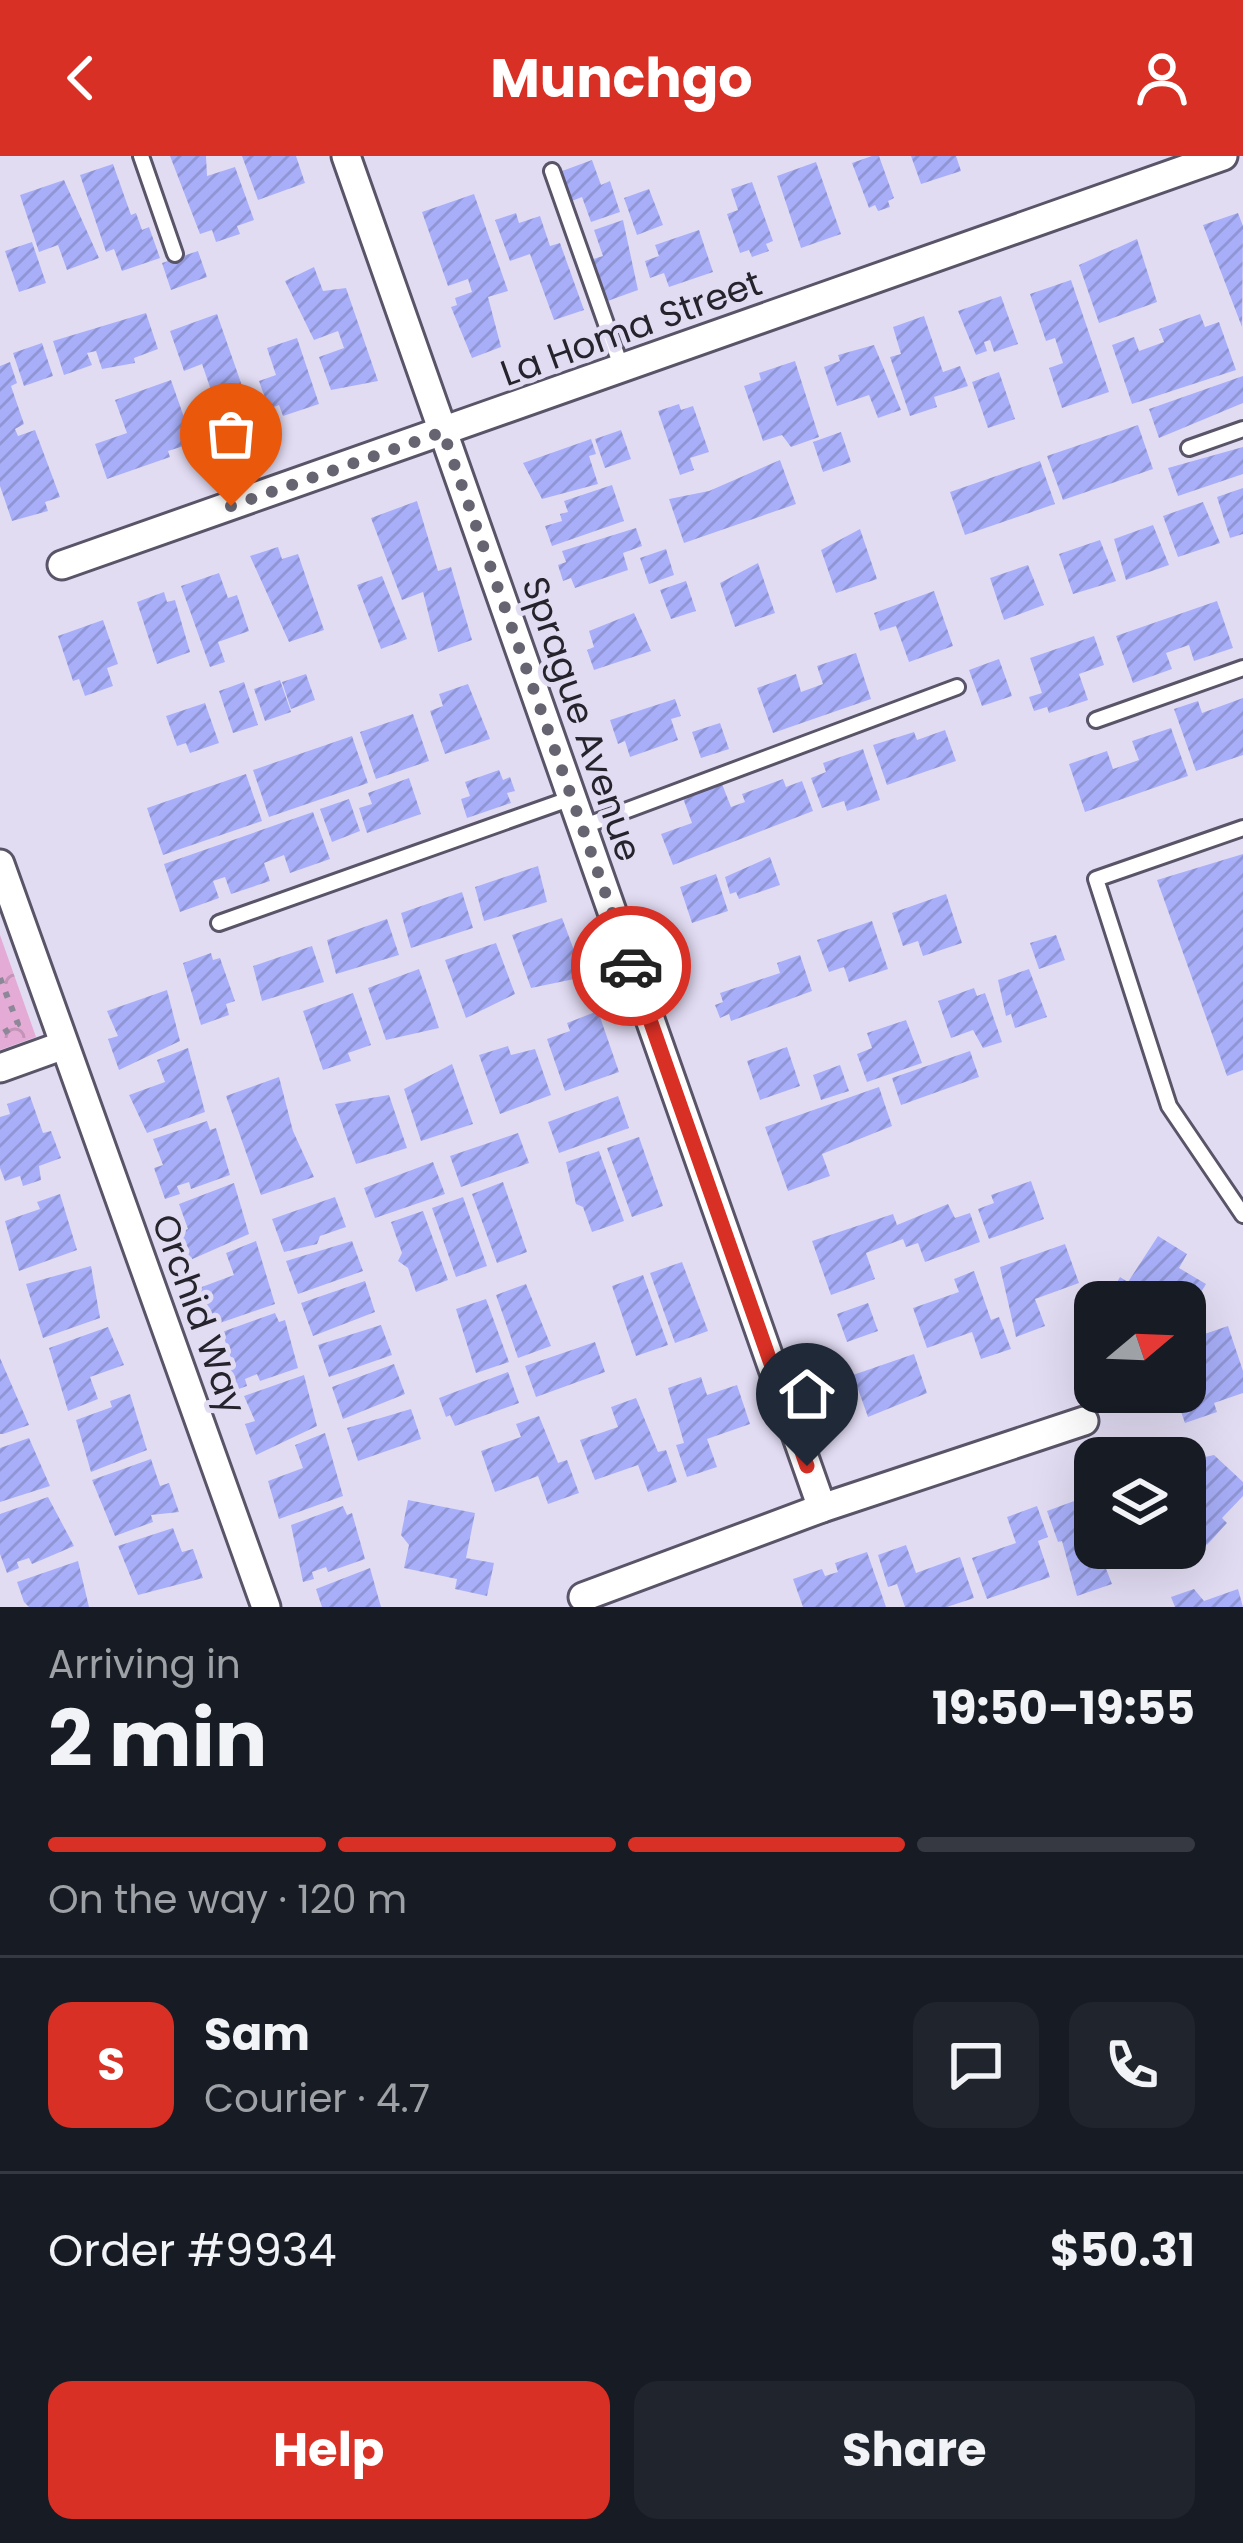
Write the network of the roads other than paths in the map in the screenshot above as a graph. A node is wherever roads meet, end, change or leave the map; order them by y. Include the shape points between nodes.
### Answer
1 (141, 156) edge
2 (346, 156) edge
3 (1223, 156) edge
4 (552, 171) dead end
5 (176, 254) dead end
6 (622, 369) junction
7 (1243, 429) edge
8 (443, 432) junction
9 (1189, 448) dead end
10 (62, 565) dead end
11 (1243, 668) edge
12 (957, 687) dead end
13 (1096, 720) dead end
14 (572, 798) junction
15 (582, 826) junction
16 (1243, 827) edge
17 (0, 864) edge
18 (219, 923) dead end
19 (64, 1045) junction
20 (0, 1068) edge
21 (1243, 1215) edge
22 (1084, 1421) dead end
23 (823, 1508) junction
24 (583, 1597) dead end
25 (266, 1607) edge

1 - 5 lane
2 - 8 street, Sprague Avenue
3 - 6 street, La Homa Street
4 - 6 lane
6 - 8 street, La Homa Street
7 - 9 lane
8 - 10 street, La Homa Street
8 - 14 street, Sprague Avenue
11 - 13 lane
12 - 15 lane
14 - 15 street, Sprague Avenue
14 - 18 lane
15 - 23 street, Sprague Avenue
16 - 21 lane via 1096,879 1169,1106
17 - 19 street, Orchid Way
19 - 20 street
19 - 25 street, Orchid Way
22 - 23 street
23 - 24 street

